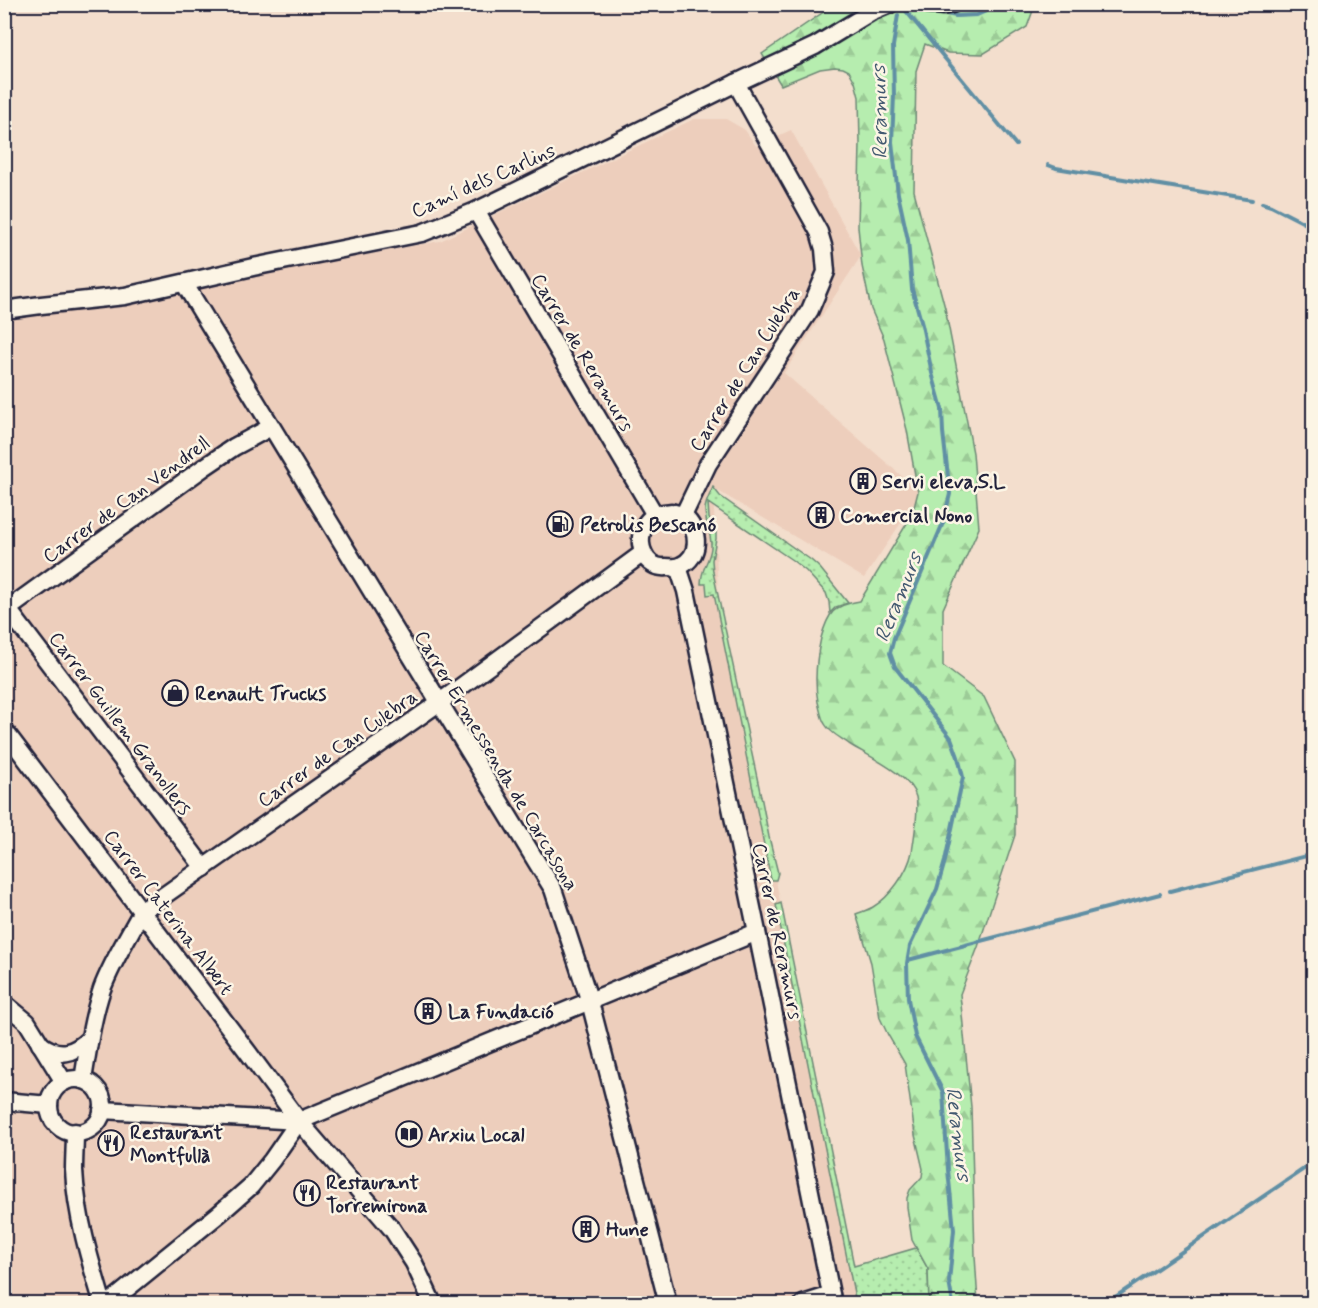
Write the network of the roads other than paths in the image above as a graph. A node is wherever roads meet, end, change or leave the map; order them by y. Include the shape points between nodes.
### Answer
1 (890, 4) edge
2 (928, 4) edge
3 (952, 4) edge
4 (736, 83) junction
5 (476, 211) junction
6 (184, 283) junction
7 (4, 310) edge
8 (271, 427) junction
9 (655, 515) junction
10 (683, 516) junction
11 (643, 553) junction
12 (678, 567) junction
13 (6, 607) edge
14 (440, 702) junction
15 (4, 730) edge
16 (204, 868) junction
17 (142, 911) junction
18 (757, 932) junction
19 (590, 1002) junction
20 (4, 1003) edge
21 (89, 1039) junction
22 (38, 1042) junction
23 (83, 1080) junction
24 (64, 1082) junction
25 (4, 1101) edge
26 (49, 1105) junction
27 (102, 1110) junction
28 (299, 1121) junction
29 (75, 1132) junction
30 (832, 1299) edge
31 (105, 1304) edge
32 (433, 1304) edge
33 (668, 1304) edge
34 (803, 1304) edge

1 - 4 street, Camí dels Carlins via 815,46
2 - 3 street
4 - 5 street, Camí dels Carlins
4 - 10 street, Carrer de Can Culebra via 819,232 825,272 810,310 708,464
5 - 6 street, Camí dels Carlins via 422,233
5 - 9 street, Carrer de Reramurs
6 - 7 street, Camí dels Carlins via 125,296
6 - 8 street, Carrer Ermessenda de Carcasona
8 - 13 street, Carrer de Can Vendrell via 203,468
8 - 14 street, Carrer Ermessenda de Carcasona
9 - 10 street via 671,512
9 - 11 street via 640,535
10 - 12 street via 696,533 696,550
11 - 12 street via 650,563
11 - 14 street, Carrer de Can Culebra
12 - 18 street, Carrer de Reramurs
13 - 16 street, Carrer Guillem Granollers
14 - 16 street, Carrer de Can Culebra
14 - 19 street, Carrer Ermessenda de Carcasona via 553,890
15 - 17 street, Carrer Caterina Albert
16 - 17 street, Carrer de Can Culebra
17 - 21 street via 102,989
17 - 28 street, Carrer Caterina Albert
18 - 19 street
18 - 30 street, Carrer de Reramurs
19 - 28 street
19 - 33 street, Carrer Ermessenda de Carcasona
20 - 22 street via 27,1022
21 - 22 street via 79,1048 60,1053
21 - 23 street
22 - 24 street
23 - 24 street
23 - 27 street via 100,1094
24 - 26 street via 55,1089
25 - 26 street
26 - 29 street via 54,1121
27 - 28 street
27 - 29 street via 93,1126
28 - 31 street via 251,1186
28 - 32 street, Carrer Caterina Albert via 392,1229
29 - 31 street via 74,1170 85,1240
30 - 34 street

